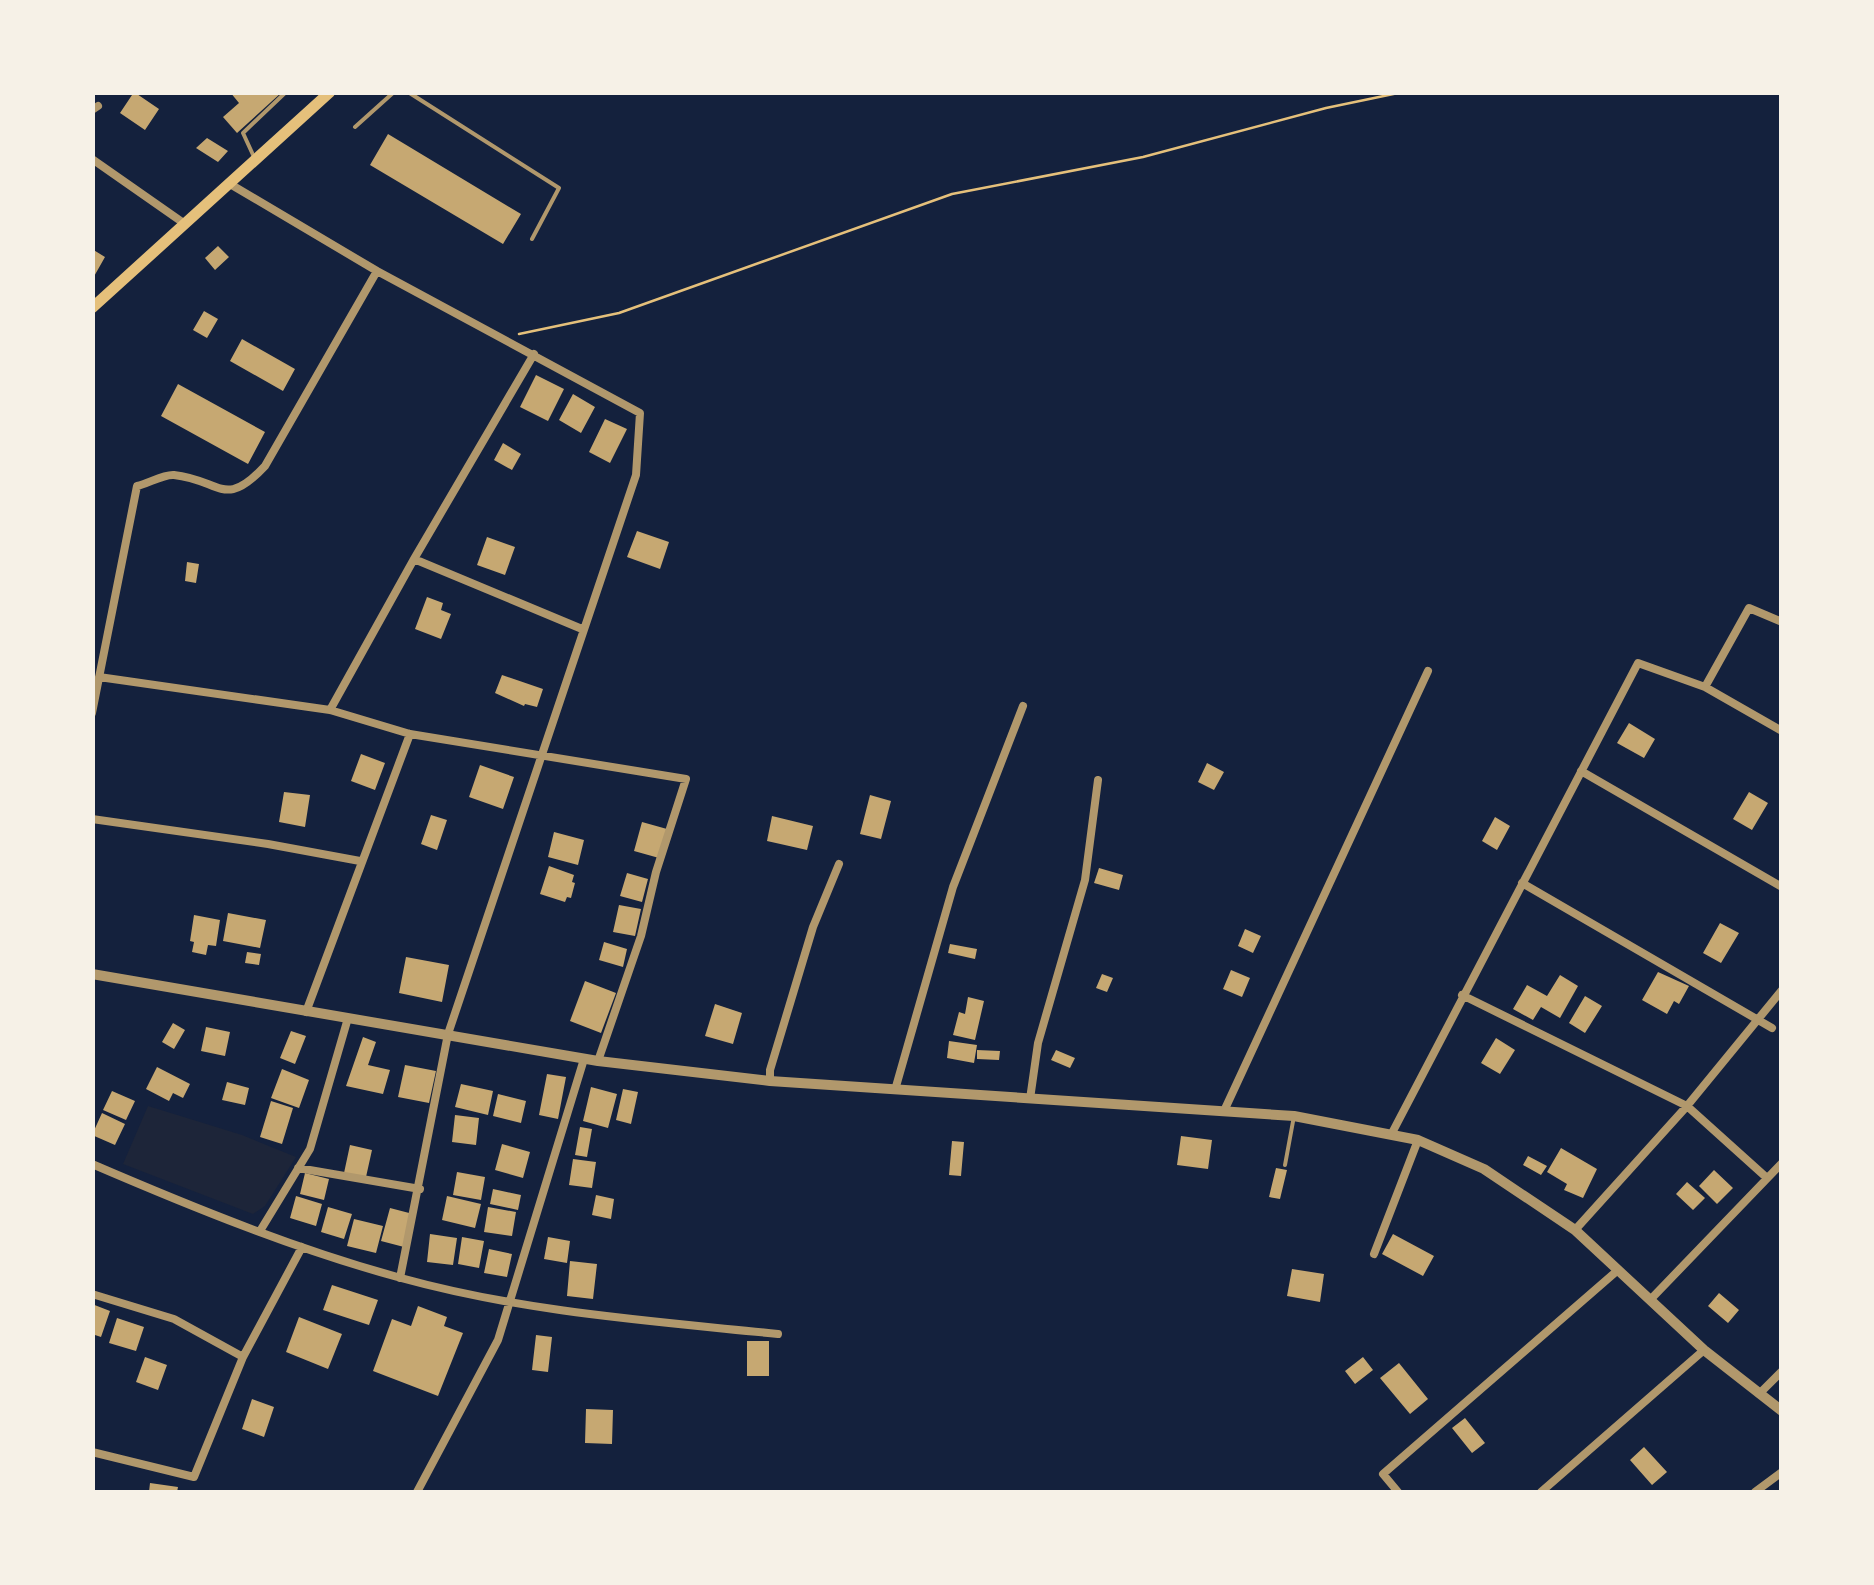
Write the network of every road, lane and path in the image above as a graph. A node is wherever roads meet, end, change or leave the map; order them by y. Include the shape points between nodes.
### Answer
1 (286, 92) edge
2 (330, 92) edge
3 (394, 92) edge
4 (408, 92) edge
5 (1403, 92) edge
6 (355, 127) dead end
7 (92, 160) edge
8 (256, 161) junction
9 (230, 184) junction
10 (184, 224) junction
11 (532, 238) dead end
12 (377, 271) junction
13 (92, 308) edge
14 (503, 338) junction
15 (534, 354) junction
16 (414, 559) junction
17 (1782, 622) edge
18 (582, 629) junction
19 (1428, 671) dead end
20 (100, 677) junction
21 (1705, 687) junction
22 (1023, 706) dead end
23 (330, 710) junction
24 (92, 714) edge
25 (1782, 730) edge
26 (410, 734) junction
27 (544, 754) junction
28 (1581, 771) junction
29 (1098, 780) dead end
30 (92, 819) edge
31 (360, 861) junction
32 (839, 864) dead end
33 (1522, 883) junction
34 (1782, 887) edge
35 (92, 974) edge
36 (1782, 990) edge
37 (1462, 995) junction
38 (306, 1012) junction
39 (348, 1018) junction
40 (1756, 1018) junction
41 (1772, 1028) dead end
42 (448, 1034) junction
43 (584, 1058) junction
44 (598, 1060) junction
45 (770, 1081) junction
46 (895, 1090) junction
47 (1030, 1099) junction
48 (1687, 1106) junction
49 (1224, 1111) junction
50 (1294, 1116) junction
51 (1392, 1134) junction
52 (1418, 1140) junction
53 (1782, 1163) edge
54 (92, 1164) edge
55 (1286, 1165) dead end
56 (298, 1168) junction
57 (1768, 1178) junction
58 (420, 1188) junction
59 (1575, 1230) junction
60 (260, 1231) junction
61 (302, 1248) junction
62 (1374, 1254) dead end
63 (1618, 1270) junction
64 (400, 1278) junction
65 (92, 1294) edge
66 (1650, 1300) junction
67 (510, 1302) junction
68 (778, 1334) dead end
69 (1704, 1350) junction
70 (243, 1358) junction
71 (1782, 1371) edge
72 (1759, 1394) junction
73 (1782, 1411) edge
74 (92, 1452) edge
75 (1782, 1472) edge
76 (416, 1492) edge
77 (1398, 1492) edge
78 (1541, 1492) edge
79 (1756, 1492) edge

1 - 8 lane via 242,133
2 - 8 main road
3 - 6 lane
4 - 11 lane via 559,188
5 - 14 path via 1144,157 952,194 618,314
7 - 10 street
8 - 9 main road
9 - 10 main road
9 - 12 street
10 - 13 main road
12 - 14 street
12 - 20 street via 265,466 246,486 234,491 174,475 136,486
14 - 15 street
15 - 16 street
15 - 18 street via 640,413 636,475
16 - 18 street
16 - 23 street
17 - 21 street via 1749,608
18 - 27 street
19 - 49 street
20 - 23 street
20 - 24 street
21 - 25 street
21 - 28 street via 1638,663
22 - 46 street via 953,887
23 - 26 street
26 - 27 street
26 - 31 street
27 - 42 street
27 - 44 street via 686,779
28 - 33 street
28 - 34 street
29 - 47 street via 1085,880 1038,1043
30 - 31 street
31 - 38 street
32 - 45 street via 813,927
33 - 37 street
33 - 40 street
35 - 38 street
36 - 40 street
37 - 48 street
37 - 51 street
38 - 39 street
39 - 42 street
39 - 56 street via 310,1149
40 - 41 street
40 - 48 street
42 - 43 street
42 - 58 street
43 - 44 street
43 - 67 street
44 - 45 street
45 - 46 street
46 - 47 street
47 - 49 street
48 - 57 street
48 - 59 street
49 - 50 street
50 - 51 street
50 - 55 lane
51 - 52 street
52 - 59 street via 1484,1170
52 - 62 street
53 - 57 street
54 - 60 street
56 - 58 street
56 - 60 street
57 - 66 street
58 - 64 street
59 - 63 street
60 - 61 street
61 - 64 street
61 - 70 street
63 - 66 street
63 - 77 street via 1383,1474
64 - 67 street
65 - 70 street via 174,1319
66 - 69 street
67 - 68 street
67 - 76 street via 498,1340
69 - 72 street
69 - 78 street
70 - 74 street via 194,1477
71 - 72 street
72 - 73 street
75 - 79 street

